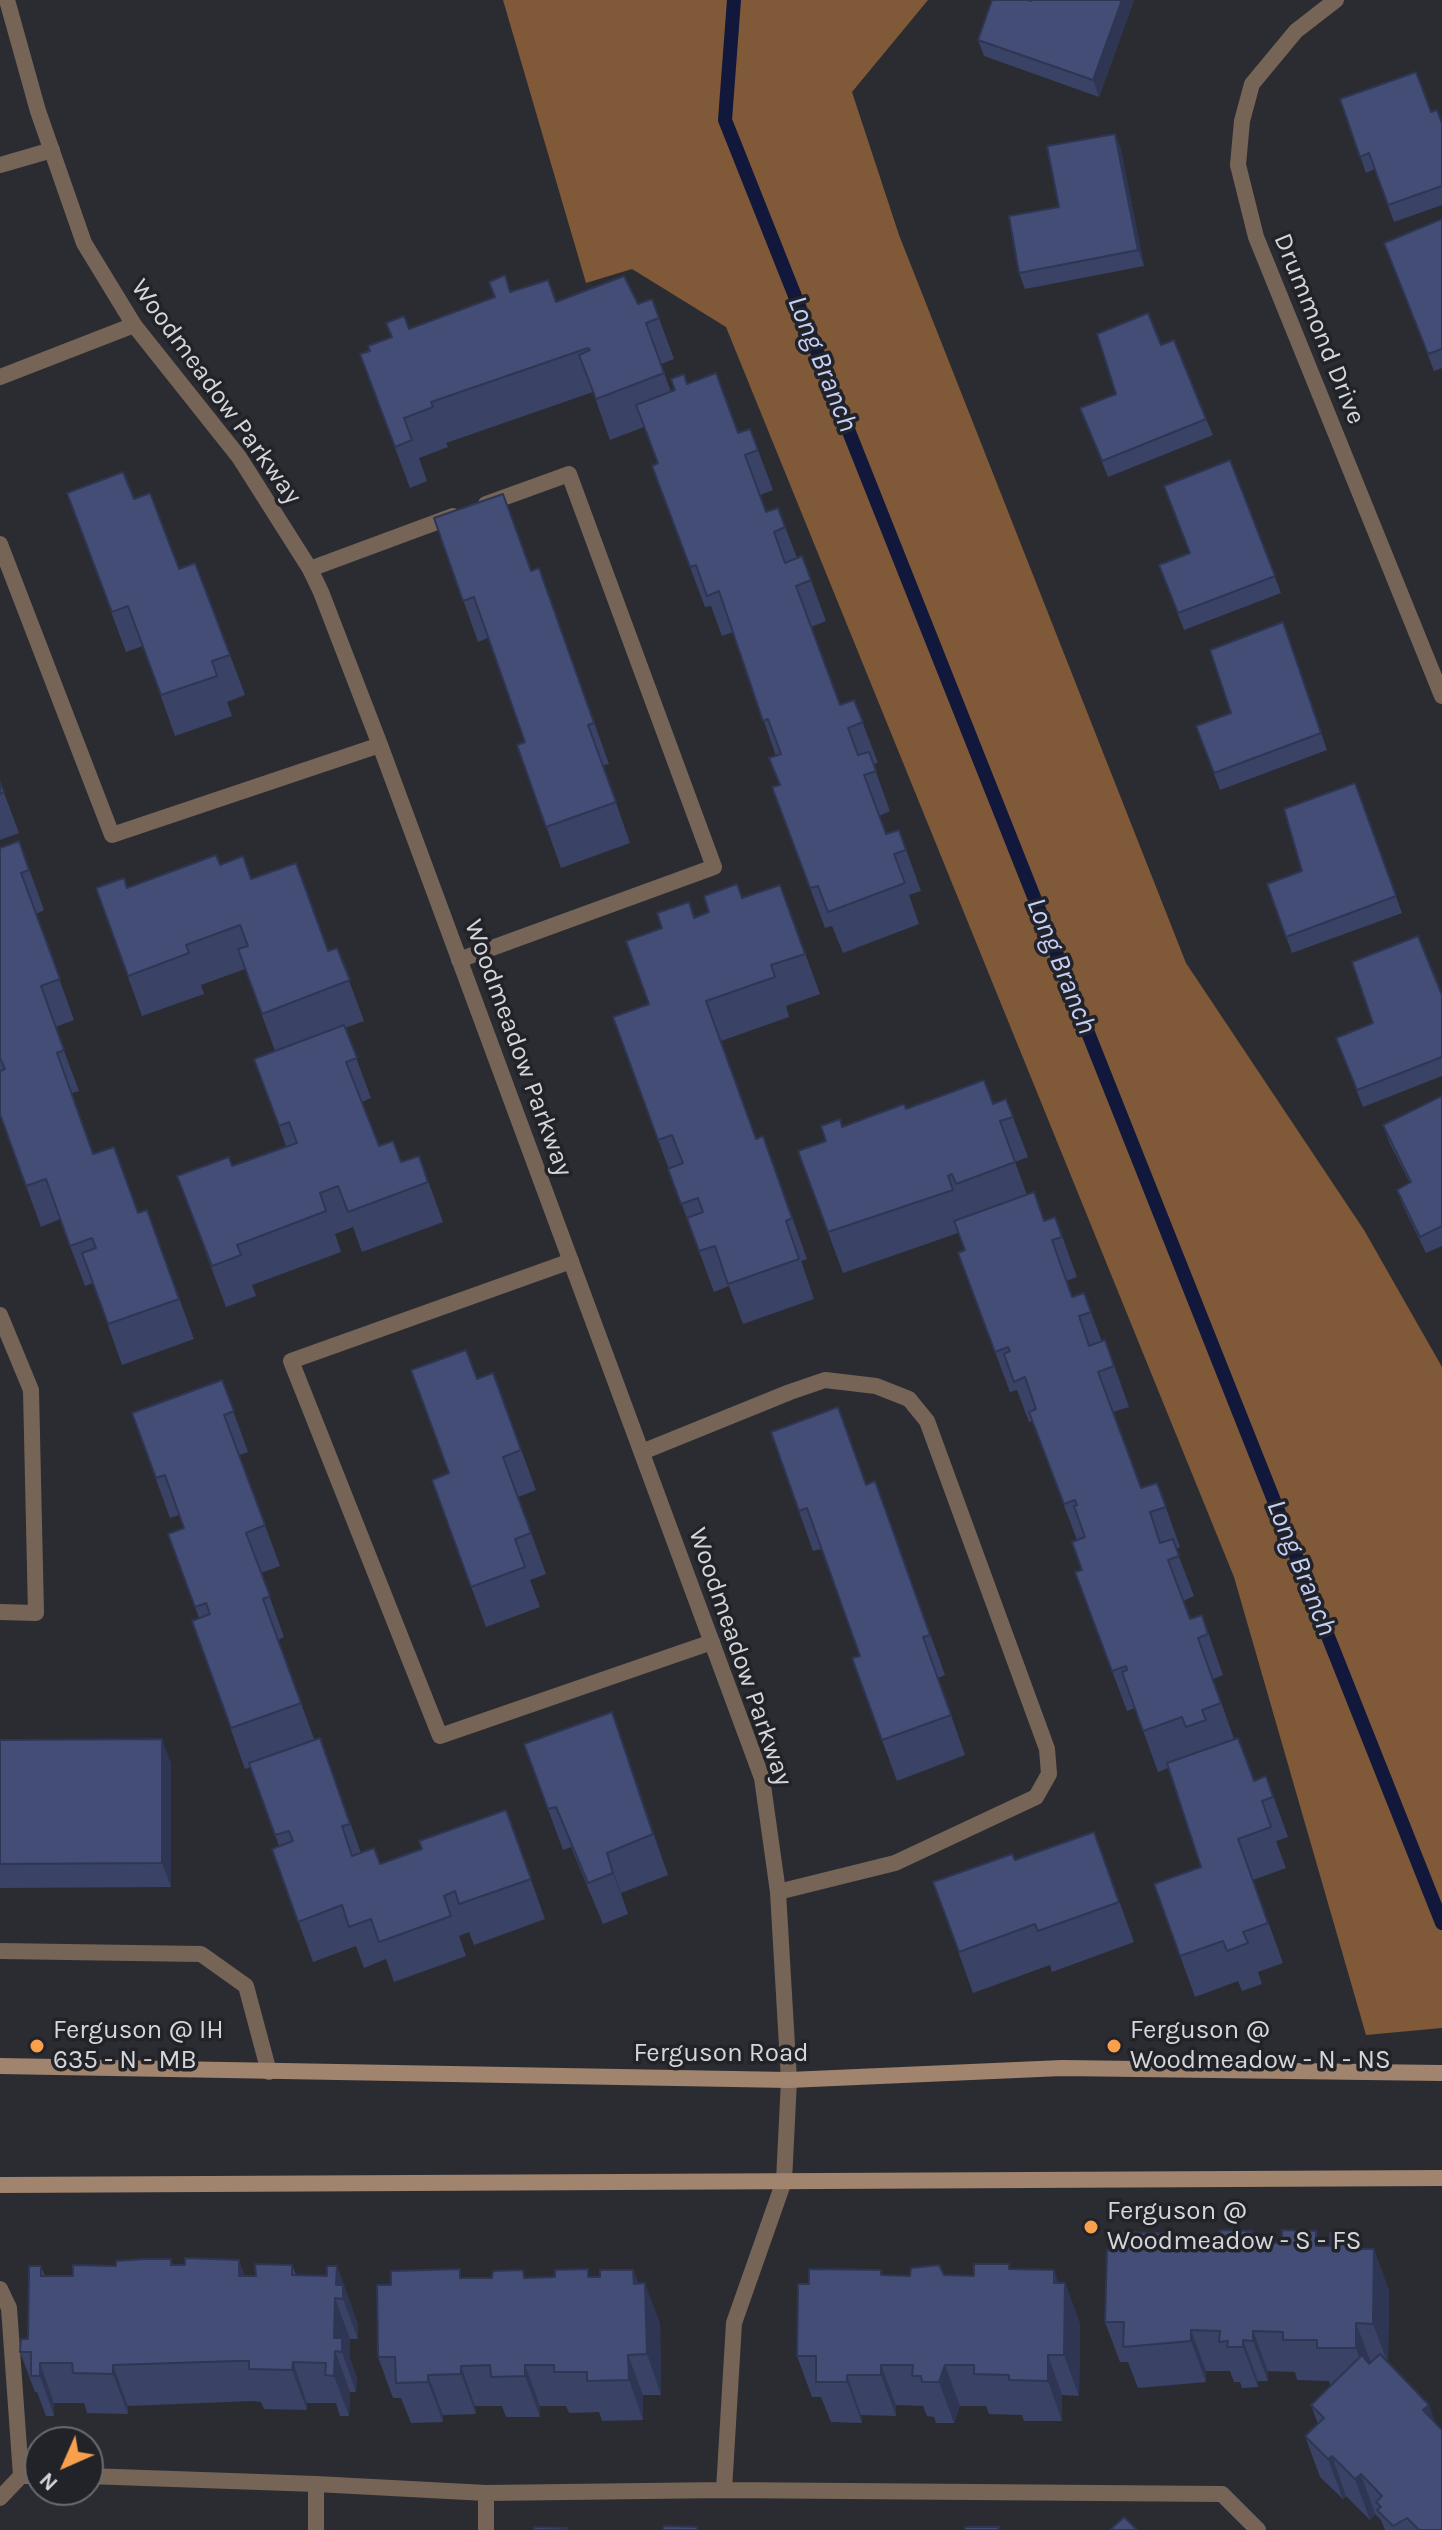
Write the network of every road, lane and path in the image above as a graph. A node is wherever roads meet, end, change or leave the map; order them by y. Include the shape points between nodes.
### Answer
1 (7, 0) edge
2 (1336, 0) edge
3 (52, 150) junction
4 (0, 165) edge
5 (134, 325) junction
6 (0, 377) edge
7 (0, 544) edge
8 (310, 569) junction
9 (1442, 696) edge
10 (380, 745) junction
11 (459, 960) junction
12 (571, 1261) junction
13 (0, 1315) edge
14 (642, 1452) junction
15 (0, 1612) edge
16 (712, 1642) junction
17 (778, 1892) junction
18 (0, 1951) edge
19 (0, 2066) edge
20 (269, 2072) junction
21 (1442, 2073) edge
22 (789, 2080) junction
23 (1442, 2178) edge
24 (784, 2181) junction
25 (0, 2185) edge
26 (0, 2289) edge
27 (21, 2476) joint
28 (104, 2477) edge
29 (316, 2484) junction
30 (724, 2490) junction
31 (486, 2493) junction
32 (0, 2498) edge
33 (316, 2530) edge
34 (486, 2530) edge
35 (1258, 2530) edge

1 - 3 street, Woodmeadow Parkway
2 - 9 street, Drummond Drive via 1296,31 1252,84 1238,165 1256,237
3 - 4 street
3 - 5 street, Woodmeadow Parkway via 84,243
5 - 6 street
5 - 8 street, Woodmeadow Parkway via 239,457
7 - 10 street via 112,835
8 - 10 street, Woodmeadow Parkway
8 - 11 street via 569,474 714,867
10 - 11 street, Woodmeadow Parkway
11 - 12 street, Woodmeadow Parkway
12 - 14 street, Woodmeadow Parkway
12 - 16 street via 291,1361 440,1736
13 - 15 street via 31,1390 36,1613
14 - 16 street, Woodmeadow Parkway
14 - 17 street via 825,1380 876,1386 909,1399 927,1421 1047,1749 1049,1774 1036,1797 895,1863
16 - 17 street, Woodmeadow Parkway via 762,1778
17 - 22 street, Woodmeadow Parkway
18 - 20 street via 201,1954 246,1986
19 - 20 main road, Ferguson Road
20 - 22 main road, Ferguson Road
21 - 22 main road, Ferguson Road via 1062,2068
22 - 24 street, Woodmeadow Parkway
23 - 24 main road
24 - 25 main road
24 - 30 street, Woodmeadow Parkway via 734,2323
26 - 27 street via 9,2308
27 - 32 street
28 - 29 street
29 - 31 street
29 - 33 street
30 - 31 street
30 - 35 street via 1222,2494
31 - 34 street

